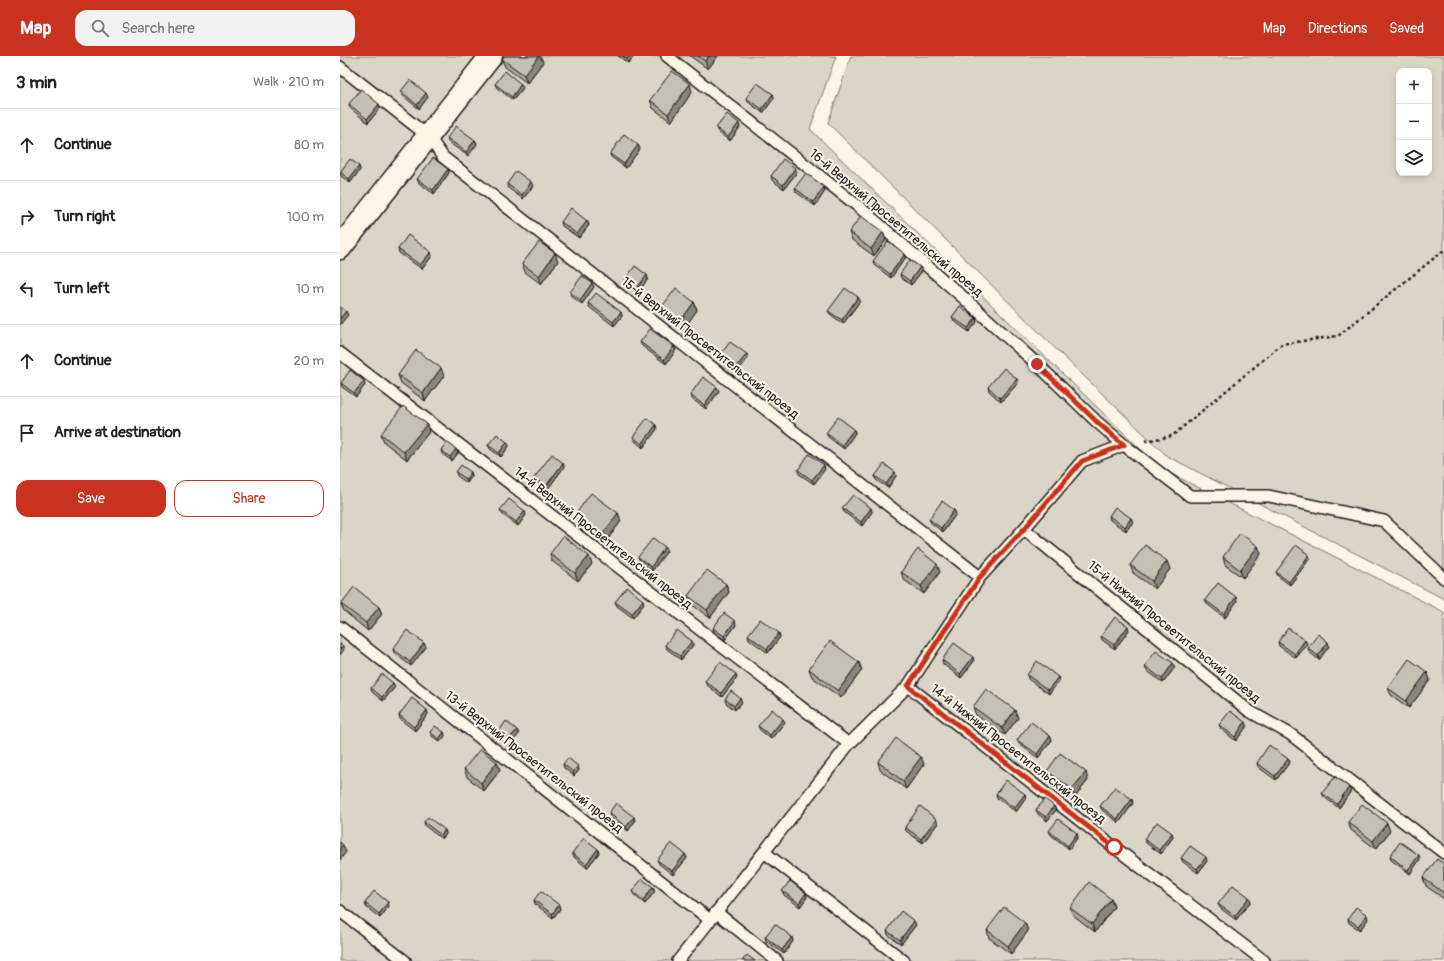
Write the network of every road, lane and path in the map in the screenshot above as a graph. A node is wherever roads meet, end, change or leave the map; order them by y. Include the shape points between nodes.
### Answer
1 (492, 56) edge
2 (667, 56) edge
3 (340, 67) edge
4 (428, 136) junction
5 (340, 248) edge
6 (1444, 250) edge
7 (340, 354) edge
8 (1124, 445) junction
9 (1024, 529) junction
10 (980, 577) junction
11 (1444, 578) edge
12 (340, 627) edge
13 (908, 686) junction
14 (849, 744) junction
15 (764, 852) junction
16 (1444, 853) edge
17 (340, 911) edge
18 (713, 916) junction
19 (405, 961) edge
20 (678, 961) edge
21 (777, 961) edge
22 (904, 961) edge
23 (1264, 961) edge

1 - 4 street
2 - 8 lane, 16-й Верхний Просветительский проезд via 859,208 976,309
3 - 4 lane, 15-й Верхний Просветительский проезд
4 - 5 street
4 - 10 lane, 15-й Верхний Просветительский проезд via 443,157
6 - 8 path via 1338,336 1282,344 1172,436
7 - 14 lane, 14-й Верхний Просветительский проезд
8 - 9 lane via 1082,461
8 - 11 lane, 16-й Верхний Просветительский проезд via 1190,496 1269,496 1384,521
9 - 10 lane
9 - 16 lane, 15-й Нижний Просветительский проезд via 1249,711 1290,734
10 - 13 lane
12 - 18 lane, 13-й Верхний Просветительский проезд
13 - 14 lane
13 - 23 lane, 14-й Нижний Просветительский проезд
14 - 15 lane
15 - 18 lane
15 - 22 lane
17 - 19 lane
18 - 20 lane
18 - 21 lane, 13-й Верхний Просветительский проезд

